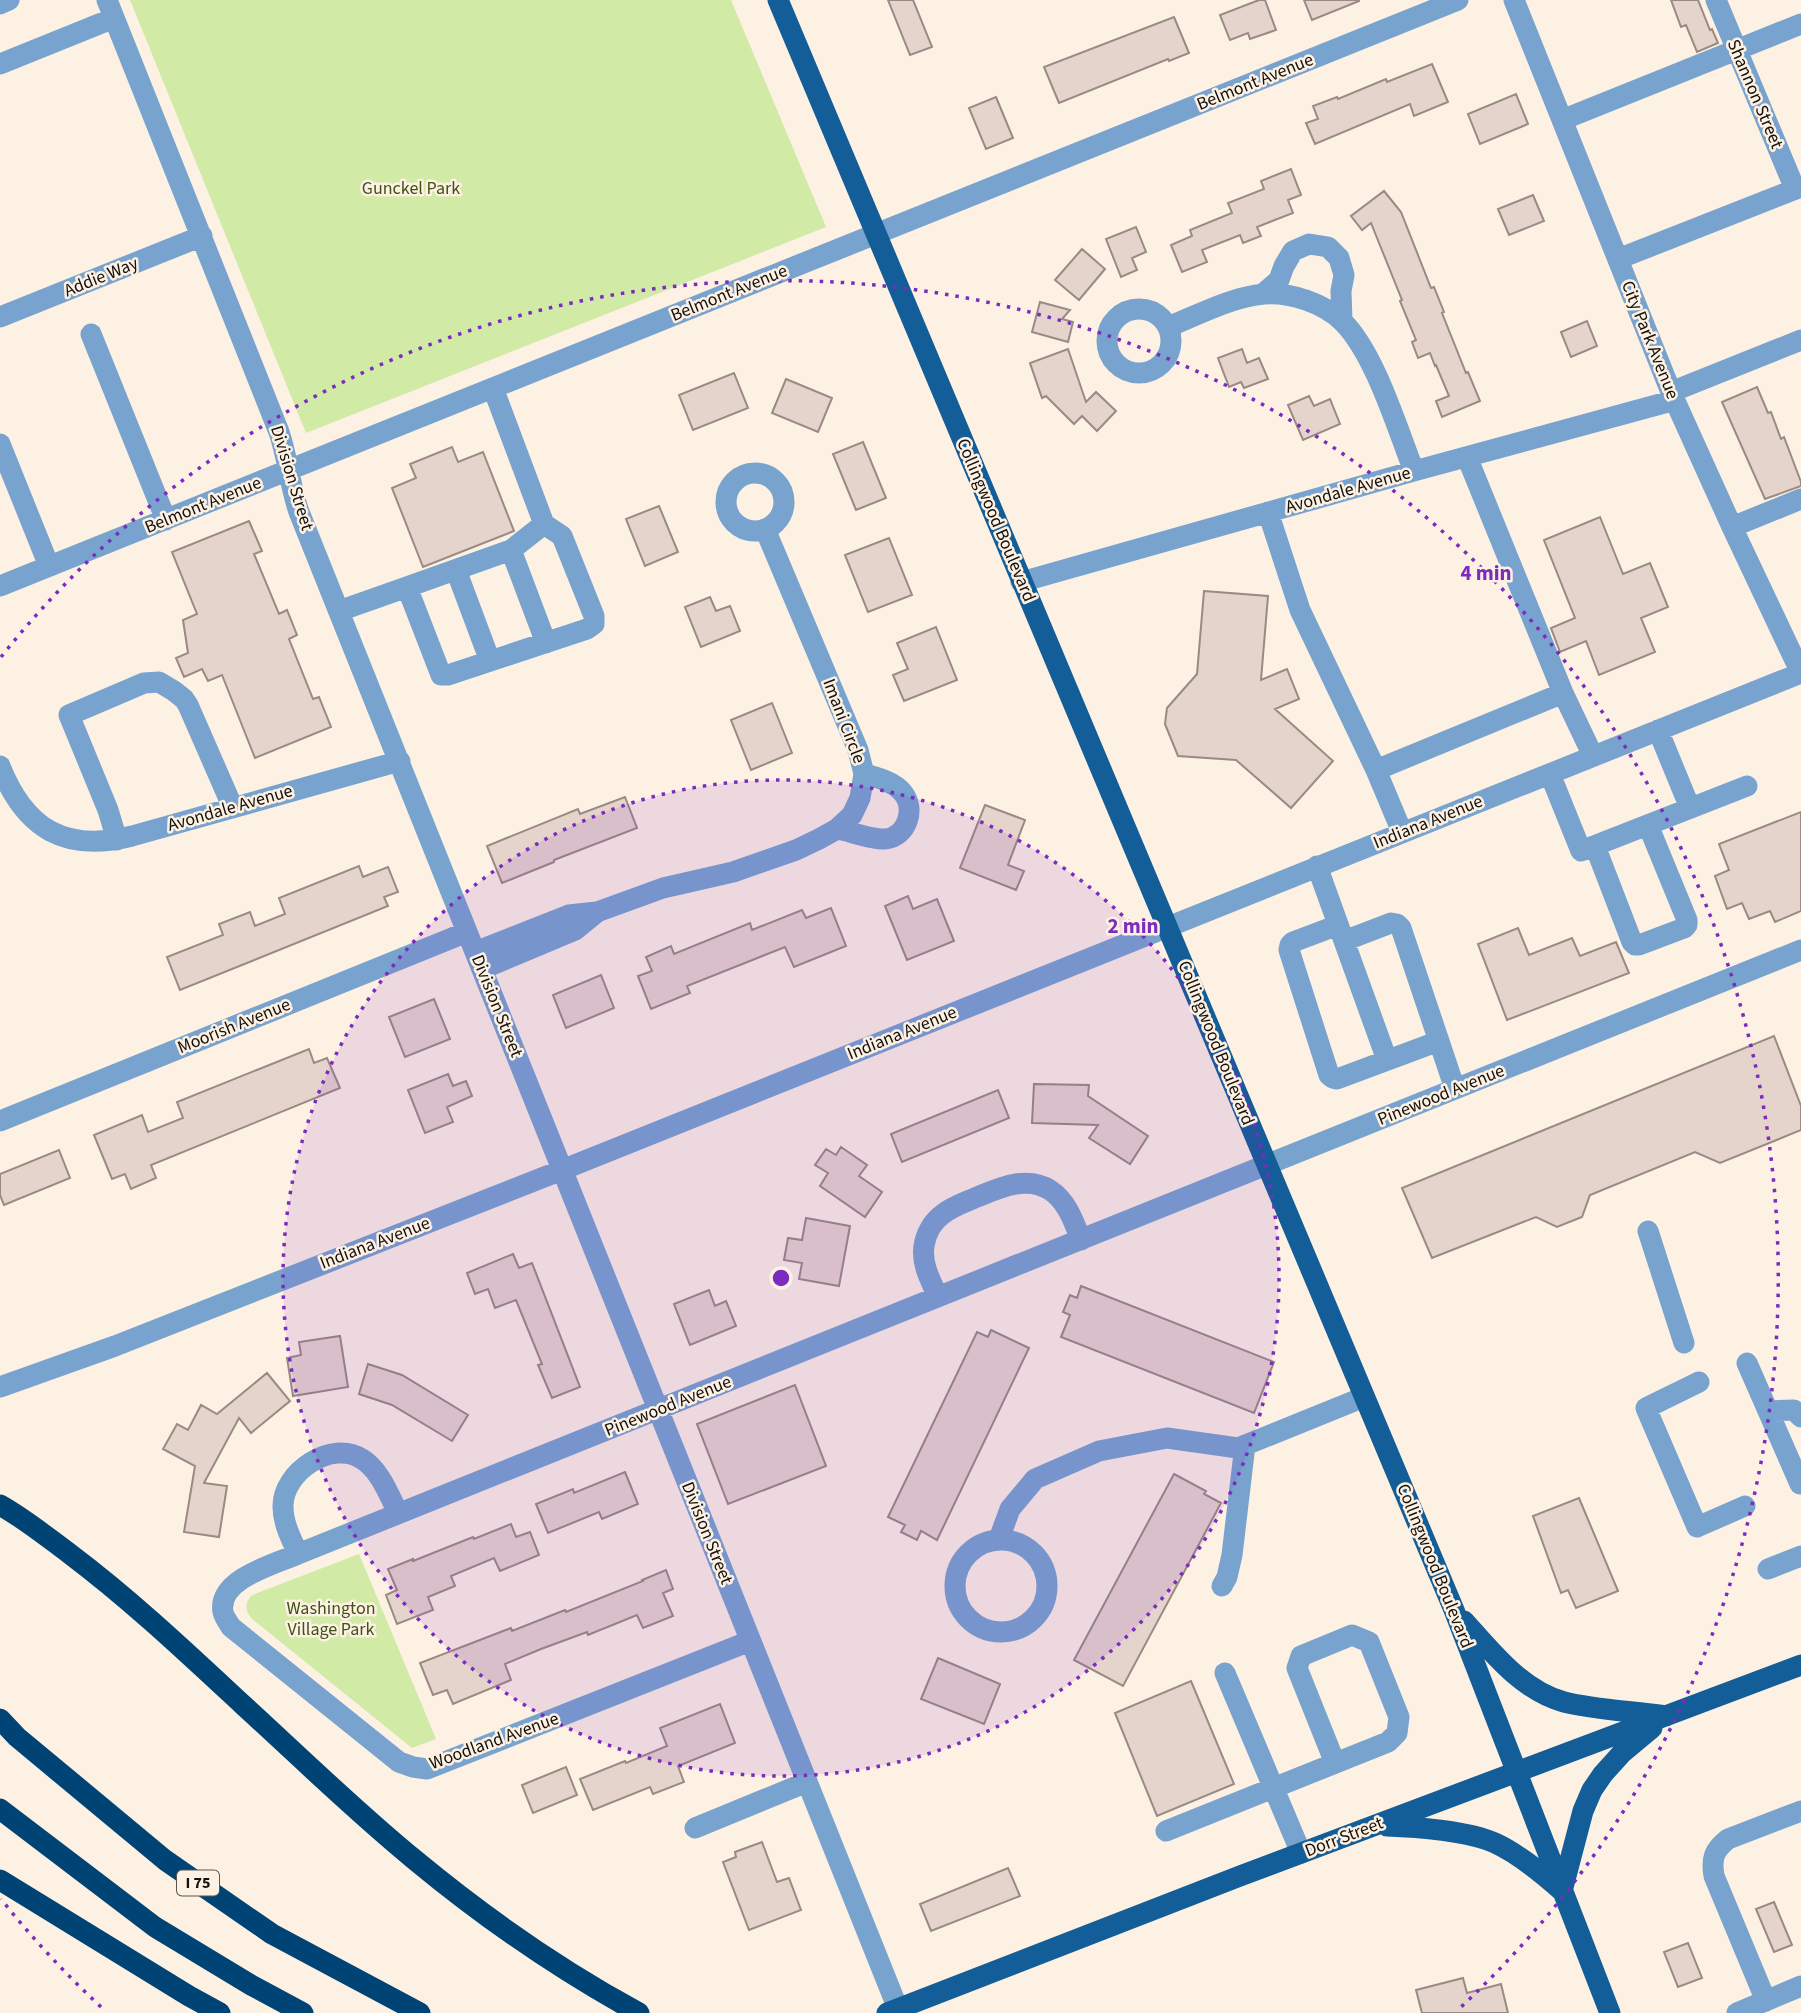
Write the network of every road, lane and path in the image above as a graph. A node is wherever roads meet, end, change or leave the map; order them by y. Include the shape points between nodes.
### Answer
1 (9, 0) edge
2 (1458, 0) edge
3 (1514, 0) edge
4 (1716, 0) edge
5 (784, 2) edge
6 (0, 4) edge
7 (111, 9) edge
8 (1801, 24) edge
9 (1737, 50) junction
10 (0, 64) edge
11 (1562, 120) junction
12 (1798, 188) edge
13 (875, 234) junction
14 (202, 236) junction
15 (1618, 259) junction
16 (1263, 294) junction
17 (0, 317) edge
18 (1342, 321) junction
19 (1168, 327) dead end
20 (92, 334) dead end
21 (1801, 340) edge
22 (494, 388) junction
23 (1673, 396) junction
24 (0, 444) edge
25 (1467, 457) junction
26 (288, 471) junction
27 (1414, 471) junction
28 (1801, 499) edge
29 (1268, 512) junction
30 (166, 520) junction
31 (544, 524) junction
32 (1732, 527) junction
33 (765, 529) dead end
34 (511, 550) junction
35 (50, 566) junction
36 (456, 570) junction
37 (1021, 582) junction
38 (0, 586) edge
39 (407, 587) junction
40 (339, 611) junction
41 (546, 643) junction
42 (491, 661) junction
43 (1801, 673) edge
44 (1563, 693) junction
45 (1658, 730) junction
46 (1593, 756) junction
47 (400, 761) junction
48 (0, 766) edge
49 (1376, 771) junction
50 (864, 774) junction
51 (1550, 774) junction
52 (1747, 786) dead end
53 (233, 808) junction
54 (1690, 808) junction
55 (1648, 825) junction
56 (836, 829) junction
57 (1402, 832) junction
58 (117, 839) junction
59 (1595, 846) junction
60 (1317, 866) junction
61 (1168, 926) junction
62 (1341, 933) junction
63 (1801, 950) edge
64 (475, 951) junction
65 (1439, 1041) junction
66 (1387, 1060) junction
67 (1455, 1089) junction
68 (0, 1121) edge
69 (1266, 1165) junction
70 (562, 1170) junction
71 (1648, 1231) dead end
72 (1081, 1240) junction
73 (938, 1297) junction
74 (1684, 1343) dead end
75 (1747, 1363) dead end
76 (1699, 1382) dead end
77 (0, 1387) edge
78 (1364, 1397) junction
79 (659, 1410) junction
80 (1768, 1411) junction
81 (1801, 1417) edge
82 (1245, 1445) junction
83 (1800, 1484) edge
84 (0, 1505) edge
85 (1745, 1506) dead end
86 (398, 1513) junction
87 (999, 1539) junction
88 (298, 1554) junction
89 (1801, 1556) edge
90 (1768, 1569) dead end
91 (1222, 1586) dead end
92 (1454, 1610) junction
93 (231, 1627) joint
94 (750, 1641) junction
95 (1801, 1664) edge
96 (1225, 1673) dead end
97 (1668, 1716) junction
98 (0, 1719) edge
99 (1335, 1763) junction
100 (1516, 1773) junction
101 (807, 1782) junction
102 (1273, 1788) junction
103 (0, 1809) edge
104 (1801, 1811) edge
105 (1375, 1826) junction
106 (695, 1828) dead end
107 (1166, 1831) dead end
108 (1301, 1853) junction
109 (0, 1880) edge
110 (1562, 1891) junction
111 (1801, 1986) edge
112 (1766, 2001) junction
113 (892, 2011) edge
114 (220, 2013) edge
115 (303, 2013) edge
116 (420, 2013) edge
117 (639, 2013) edge
118 (1609, 2013) edge
119 (1737, 2013) edge

1 - 6 street
2 - 13 street, Belmont Avenue
3 - 11 street, City Park Avenue
4 - 9 street, Shannon Street
5 - 13 main road, Collingwood Boulevard
7 - 10 street
7 - 14 street, Division Street
8 - 9 street
9 - 11 street
9 - 12 street, Shannon Street
11 - 15 street, City Park Avenue
12 - 15 street
13 - 22 street, Belmont Avenue
13 - 37 main road, Collingwood Boulevard
14 - 17 street, Addie Way
14 - 26 street, Division Street via 279,432
15 - 23 street, City Park Avenue
16 - 18 street via 1308,302
16 - 18 street via 1279,279 1293,251 1309,244 1328,247 1339,258 1344,275
16 - 19 street
18 - 27 street via 1365,351
20 - 30 street
21 - 23 street, Avondale Avenue
22 - 26 street, Belmont Avenue
22 - 31 street
23 - 25 street, Avondale Avenue
23 - 32 street, City Park Avenue
24 - 35 street
25 - 27 street, Avondale Avenue
25 - 44 street
26 - 30 street, Belmont Avenue
26 - 40 street, Division Street via 291,491
27 - 29 street, Avondale Avenue
28 - 32 street
29 - 37 street, Avondale Avenue
29 - 49 street via 1300,610
30 - 35 street, Belmont Avenue
31 - 34 street
31 - 41 street via 562,536 594,616 594,624 587,629
32 - 43 street, City Park Avenue
33 - 50 street, Imani Circle
34 - 36 street
34 - 41 street
35 - 38 street, Belmont Avenue
36 - 39 street
36 - 42 street
37 - 61 main road, Collingwood Boulevard
39 - 40 street
39 - 42 street via 441,675
40 - 47 street, Division Street
41 - 42 street
43 - 45 street, Indiana Avenue
44 - 46 street
44 - 49 street
45 - 46 street, Indiana Avenue
45 - 54 street
46 - 51 street, Indiana Avenue
47 - 53 street, Avondale Avenue
47 - 64 street, Division Street
48 - 58 street, Avondale Avenue via 21,807 38,823 58,835 89,842
49 - 57 street
50 - 56 street, Imani Circle via 852,815
50 - 56 street via 902,792 908,803 906,825 887,839
51 - 57 street, Indiana Avenue
51 - 59 street via 1579,848
52 - 54 street
53 - 58 street, Avondale Avenue
53 - 58 street via 184,699 159,682 144,683 69,715
54 - 55 street
55 - 59 street
55 - 59 street via 1687,920 1684,928 1634,945
56 - 64 street, Imani Circle via 767,861 663,888 597,912 575,930
57 - 60 street, Indiana Avenue
60 - 61 street, Indiana Avenue
60 - 62 street
61 - 69 main road, Collingwood Boulevard
61 - 70 street, Indiana Avenue
62 - 65 street via 1391,923 1401,928
62 - 66 street
62 - 66 street via 1293,943 1289,950 1329,1075 1338,1079
63 - 67 street, Pinewood Avenue
64 - 68 street, Moorish Avenue
64 - 70 street, Division Street
65 - 66 street
65 - 67 street
67 - 69 street, Pinewood Avenue
69 - 72 street, Pinewood Avenue
69 - 78 main road, Collingwood Boulevard
70 - 77 street, Indiana Avenue
70 - 79 street, Division Street
71 - 74 street
72 - 73 street, Pinewood Avenue
72 - 73 street via 1067,1208 1050,1190 1030,1184 1005,1186 955,1206 928,1232 923,1257
73 - 79 street, Pinewood Avenue
75 - 80 street
76 - 85 street via 1646,1408 1697,1527
78 - 82 street
78 - 92 main road, Collingwood Boulevard
79 - 86 street, Pinewood Avenue
79 - 94 street, Division Street
80 - 81 street via 1794,1410
80 - 83 street
82 - 87 street via 1238,1448 1167,1438 1099,1451 1035,1479 1010,1509
82 - 91 street via 1232,1555
84 - 117 highway via 133,1603 414,1860 519,1939
86 - 88 street, Pinewood Avenue
86 - 88 street via 377,1472 360,1457 346,1453 316,1460 302,1468 285,1492 285,1522
87 - 87 street via 969,1552 955,1581 956,1597 967,1617 987,1631 1003,1633 1018,1630 1041,1612 1048,1584 1038,1556 1027,1547
88 - 93 street, Pinewood Avenue via 237,1581 223,1603
89 - 90 street
92 - 97 main road via 1516,1675 1542,1692 1562,1701
92 - 100 main road, Collingwood Boulevard
93 - 94 street, Woodland Avenue via 399,1762 427,1769
94 - 101 street, Division Street
95 - 97 main road, Dorr Street
96 - 102 street
97 - 100 main road, Dorr Street
97 - 110 main road via 1622,1753 1592,1790
98 - 116 highway, I 75 via 165,1860 272,1934
99 - 99 street via 1388,1742 1397,1733 1399,1717 1368,1642 1352,1635 1301,1656 1297,1668
99 - 102 street
100 - 105 main road, Dorr Street
100 - 110 main road, Collingwood Boulevard
101 - 106 street
101 - 113 street, Division Street
102 - 107 street
102 - 108 street
103 - 115 highway via 155,1927
104 - 112 street via 1728,1839 1718,1847 1712,1866
105 - 108 main road, Dorr Street
105 - 110 main road via 1416,1827 1495,1843
108 - 113 main road, Dorr Street
109 - 114 highway
110 - 118 main road, Collingwood Boulevard
111 - 112 street
112 - 119 street

